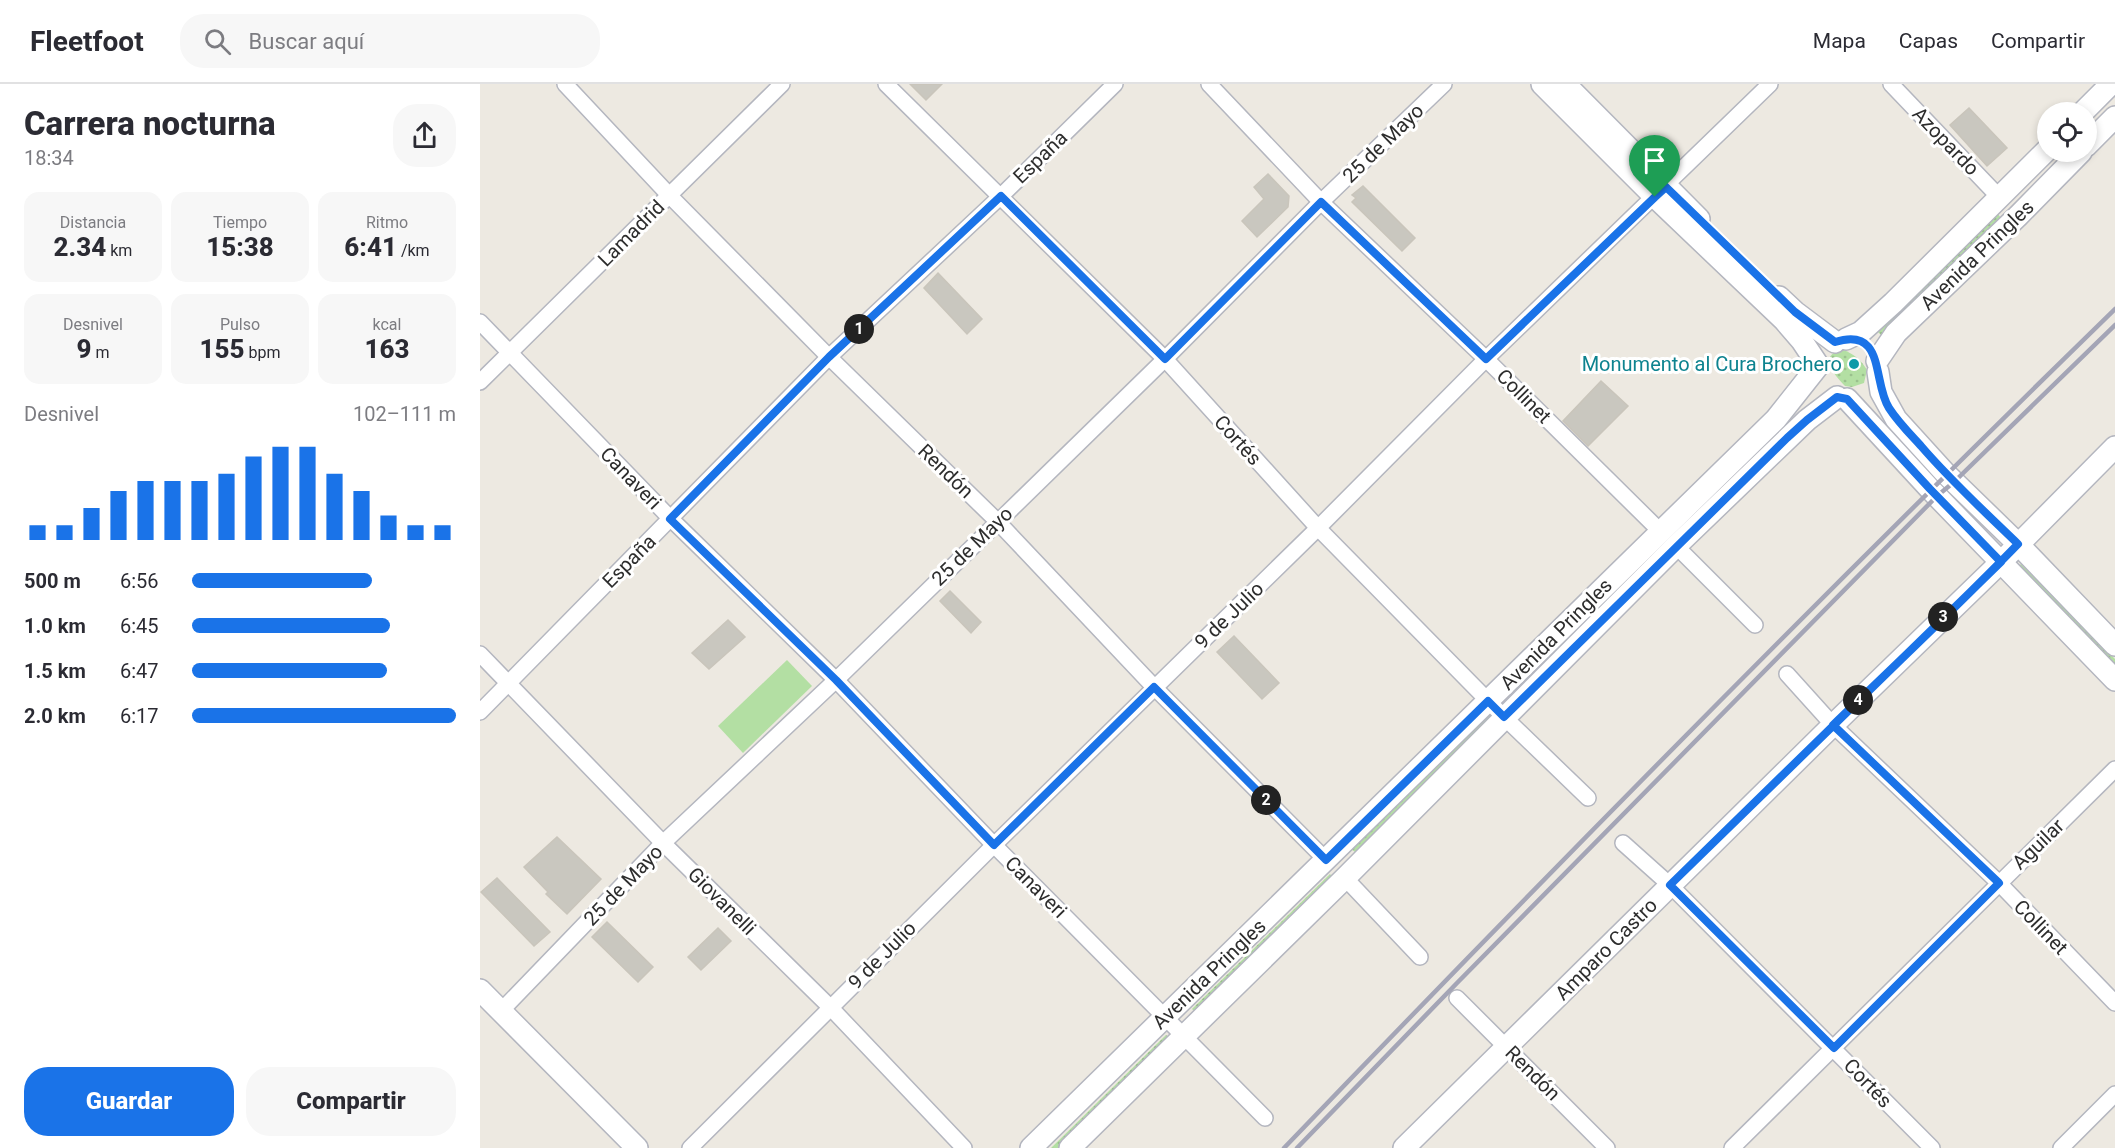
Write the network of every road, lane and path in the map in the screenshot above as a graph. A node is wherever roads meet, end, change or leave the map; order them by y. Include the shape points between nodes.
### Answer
1 (565, 84) edge
2 (782, 84) edge
3 (886, 84) edge
4 (1115, 84) edge
5 (1209, 84) edge
6 (1444, 84) edge
7 (1542, 84) edge
8 (1565, 84) edge
9 (1770, 84) edge
10 (1891, 84) edge
11 (2111, 84) edge
12 (2093, 102) edge
13 (2115, 117) edge
14 (2097, 135) edge
15 (2037, 160) edge
16 (2071, 162) edge
17 (1661, 192) junction
18 (669, 195) junction
19 (1001, 196) junction
20 (2001, 198) junction
21 (1321, 202) junction
22 (480, 322) edge
23 (1840, 340) junction
24 (510, 352) junction
25 (829, 357) junction
26 (1165, 359) junction
27 (1486, 359) junction
28 (1818, 365) junction
29 (1877, 367) junction
30 (480, 382) edge
31 (1842, 398) junction
32 (2115, 447) edge
33 (670, 519) junction
34 (997, 521) junction
35 (1318, 528) junction
36 (1660, 531) junction
37 (2018, 544) junction
38 (1676, 546) junction
39 (2001, 562) junction
40 (1755, 625) dead end
41 (2115, 645) edge
42 (480, 654) edge
43 (1787, 674) dead end
44 (836, 680) junction
45 (2115, 680) edge
46 (508, 683) junction
47 (1154, 687) junction
48 (1488, 701) junction
49 (480, 712) edge
50 (1504, 717) junction
51 (1833, 725) junction
52 (2115, 769) edge
53 (1588, 798) dead end
54 (663, 843) junction
55 (1623, 843) dead end
56 (994, 845) junction
57 (1326, 860) junction
58 (1345, 878) junction
59 (1999, 883) junction
60 (1670, 885) junction
61 (1420, 957) dead end
62 (480, 990) edge
63 (1457, 998) dead end
64 (2115, 1003) edge
65 (830, 1007) junction
66 (501, 1011) junction
67 (1165, 1017) junction
68 (1185, 1036) junction
69 (1508, 1047) junction
70 (1834, 1048) junction
71 (2115, 1094) edge
72 (1265, 1118) dead end
73 (637, 1148) edge
74 (690, 1148) edge
75 (964, 1148) edge
76 (1031, 1148) edge
77 (1071, 1148) edge
78 (1404, 1148) edge
79 (1607, 1148) edge
80 (1732, 1148) edge
81 (1932, 1148) edge
82 (2061, 1148) edge

1 - 18 street, Rendón
2 - 18 street, Lamadrid
3 - 19 street, Cortés
4 - 19 street, España
5 - 21 street, Collinet
6 - 21 street, 25 de Mayo
7 - 17 main road
8 - 17 main road
9 - 17 street, 9 de Julio
10 - 20 street, Azopardo
11 - 12 main road
13 - 14 main road
15 - 20 main road, Avenida Pringles
16 - 29 main road, Avenida Pringles via 1896,333
17 - 23 main road via 1795,312
17 - 27 street, 9 de Julio
17 - 28 main road via 1784,320
18 - 24 street, Lamadrid
18 - 25 street, Rendón
19 - 25 street, España
19 - 26 street, Cortés
20 - 23 main road, Avenida Pringles via 1861,332
21 - 26 street, 25 de Mayo
21 - 27 street, Collinet
22 - 24 street, Canaveri
23 - 28 main road via 1827,348
23 - 29 main road via 1856,340 1865,345 1873,352
24 - 30 street, Lamadrid
24 - 33 street, Canaveri
25 - 33 street, España
25 - 34 street, Rendón
26 - 34 street, 25 de Mayo
26 - 35 street, Cortés
27 - 35 street, 9 de Julio
27 - 36 street, Collinet
28 - 31 main road via 1822,385
28 - 36 main road, Avenida Pringles via 1776,418
29 - 31 main road via 1876,381 1864,394
29 - 37 main road via 1881,392 1896,418 1946,474
31 - 38 main road, Avenida Pringles via 1794,432
31 - 39 main road
32 - 37 main road, Amparo Castro
33 - 44 street, Canaveri
33 - 46 street, España
34 - 44 street, 25 de Mayo
34 - 47 street, Rendón
35 - 47 street, 9 de Julio
35 - 48 street, Cortés
36 - 48 main road, Avenida Pringles
37 - 39 main road, Amparo Castro
37 - 41 main road
38 - 40 street
38 - 50 main road, Avenida Pringles
39 - 45 main road
39 - 51 main road, Amparo Castro
42 - 46 street, Giovanelli
43 - 51 street, Collinet
44 - 54 street, 25 de Mayo
44 - 56 street, Canaveri
46 - 49 street, España
46 - 54 street, Giovanelli
47 - 56 street, 9 de Julio
47 - 57 street, Rendón
48 - 50 street, Cortés
48 - 57 main road, Avenida Pringles
50 - 53 street, Cortés
50 - 58 main road, Avenida Pringles
51 - 59 street, Collinet
51 - 60 main road, Amparo Castro
52 - 59 street, Aguilar
54 - 65 street, Giovanelli
54 - 66 street, 25 de Mayo
55 - 60 street, Cortés
56 - 65 street, 9 de Julio
56 - 67 street, Canaveri
57 - 67 main road, Avenida Pringles
58 - 61 street
58 - 68 main road, Avenida Pringles
59 - 64 street, Collinet
59 - 70 street, Aguilar
60 - 69 main road, Amparo Castro
60 - 70 street, Cortés
62 - 66 main road
63 - 69 street, Rendón
65 - 74 street, 9 de Julio
65 - 75 street, Giovanelli
66 - 73 main road
67 - 68 street, Canaveri
67 - 76 main road, Avenida Pringles
68 - 72 street, Canaveri
68 - 77 main road, Avenida Pringles
69 - 78 main road, Amparo Castro
69 - 79 street, Rendón
70 - 80 street, Aguilar
70 - 81 street, Cortés
71 - 82 street

